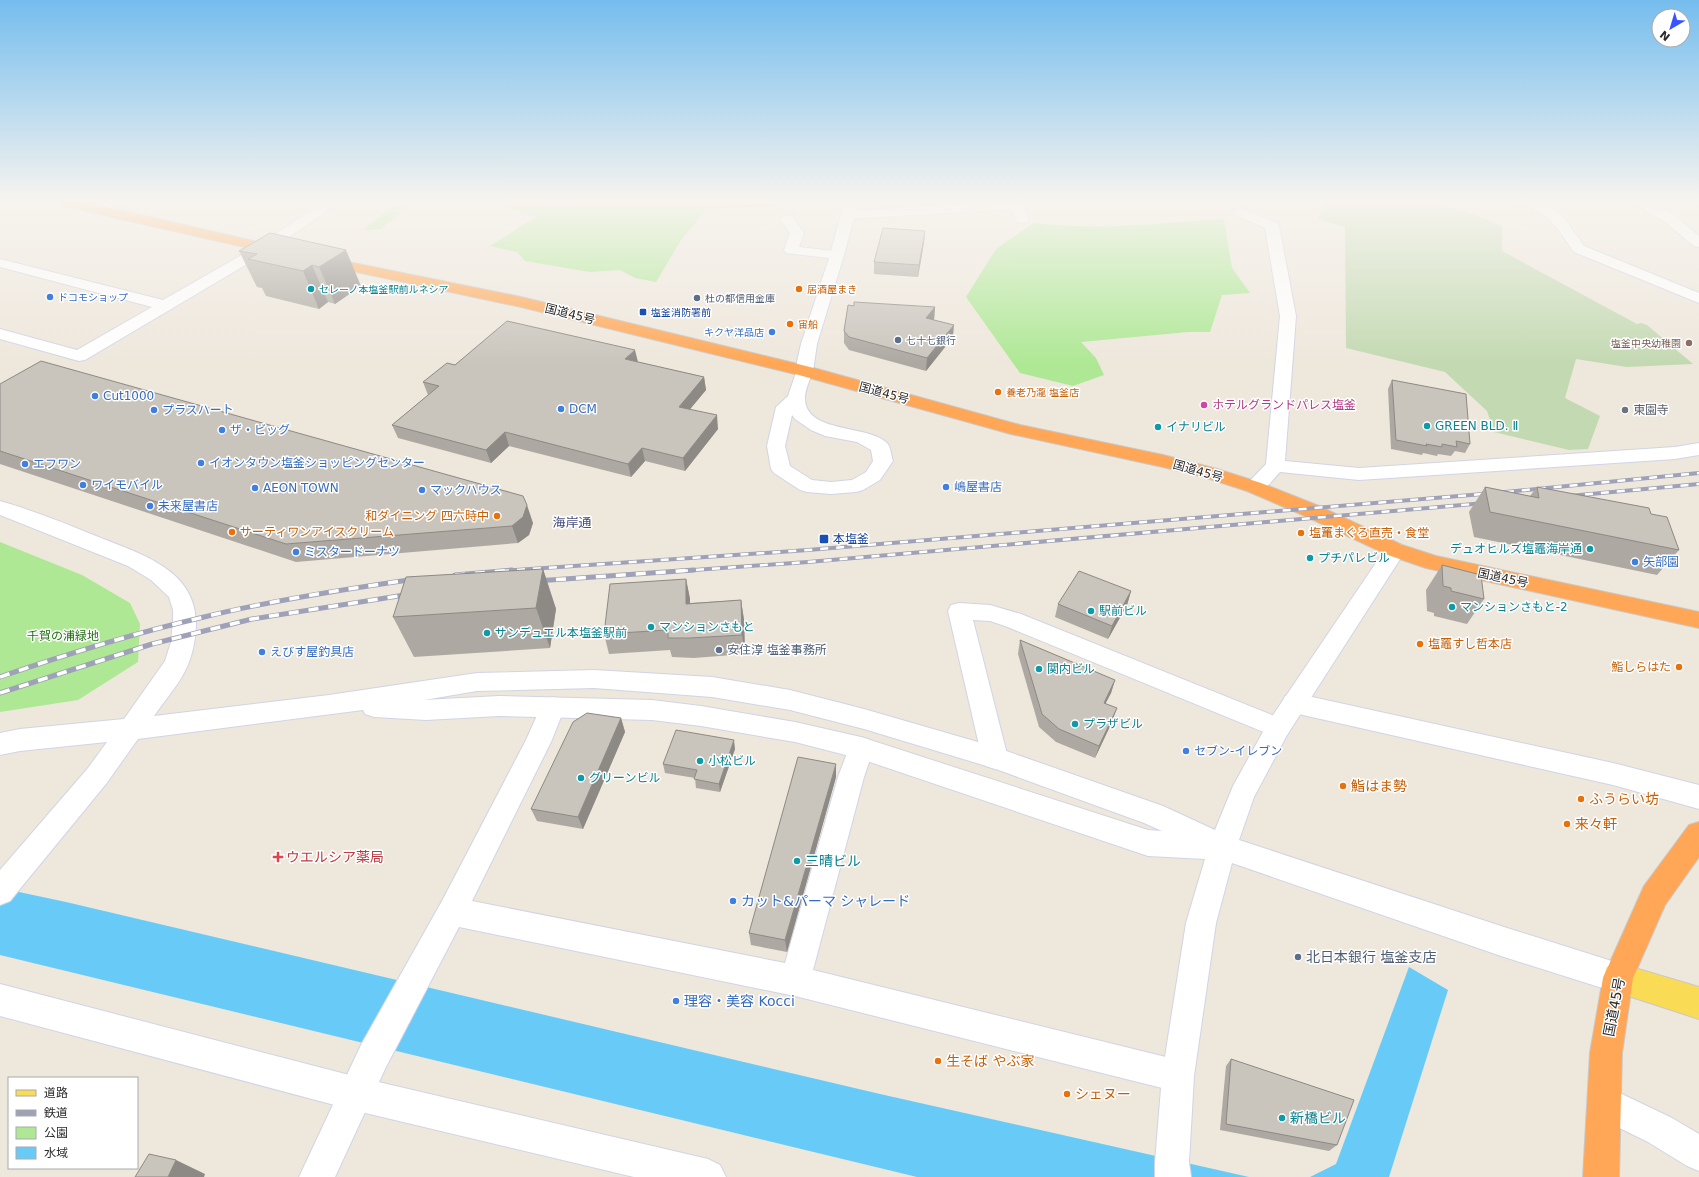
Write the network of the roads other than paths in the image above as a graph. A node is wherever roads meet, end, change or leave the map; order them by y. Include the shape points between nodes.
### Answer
1 (254, 254) edge
2 (290, 254) edge
3 (827, 254) edge
4 (1277, 254) edge
5 (1591, 254) edge
6 (837, 255) joint
7 (0, 263) edge
8 (1699, 298) edge
9 (167, 306) junction
10 (0, 334) edge
11 (804, 371) junction
12 (796, 398) junction
13 (1699, 449) edge
14 (1275, 466) junction
15 (1254, 487) junction
16 (0, 508) edge
17 (1395, 550) junction
18 (1699, 620) edge
19 (1294, 703) junction
20 (329, 704) junction
21 (553, 707) junction
22 (1278, 728) junction
23 (132, 729) junction
24 (0, 744) edge
25 (861, 748) junction
26 (995, 758) junction
27 (1699, 797) edge
28 (1699, 834) edge
29 (1222, 847) junction
30 (3, 888) edge
31 (452, 911) junction
32 (1618, 978) junction
33 (795, 982) junction
34 (0, 1000) edge
35 (1699, 1003) edge
36 (1178, 1076) junction
37 (357, 1094) junction
38 (1605, 1103) junction
39 (1699, 1154) edge
40 (1172, 1170) edge
41 (317, 1177) edge
42 (708, 1177) edge
43 (1601, 1177) edge

1 - 9 street
2 - 11 highway, 国道45号 via 521,302
3 - 6 street
4 - 14 street via 1288,314
5 - 8 street
6 - 11 street via 809,344
7 - 9 street
9 - 10 street via 79,356
11 - 12 street
11 - 15 highway, 国道45号 via 1018,430 1163,461
12 - 12 street via 802,415 817,426 832,432 862,437 880,447 883,461 873,476 856,486 831,488 807,486 781,469 776,446 785,407
13 - 14 street via 1675,453 1359,474
14 - 15 street
15 - 17 highway, 国道45号
16 - 23 street via 127,557 158,573 178,593 185,611 178,660
17 - 18 highway, 国道45号 via 1434,563
17 - 19 street
19 - 22 street
19 - 27 street via 1619,776
20 - 21 street via 426,710 499,706
20 - 23 street
20 - 26 street via 477,682 594,680 712,687 790,700
21 - 25 street via 652,710 701,716 795,732
21 - 31 street via 538,742
22 - 26 street via 1013,620 990,613 959,611
22 - 29 street via 1242,794
23 - 24 street
23 - 30 street via 97,776
25 - 29 street via 1148,843
25 - 33 street
26 - 29 street via 1153,814
28 - 32 highway, 国道45号 via 1654,896
29 - 32 street
29 - 36 street via 1201,923
31 - 33 street
31 - 37 street via 373,1057
32 - 35 main road
32 - 38 highway, 国道45号 via 1606,1053
33 - 36 street
34 - 37 street
36 - 40 street
37 - 41 street
37 - 42 street
38 - 39 street via 1660,1130
38 - 43 highway, 国道45号

